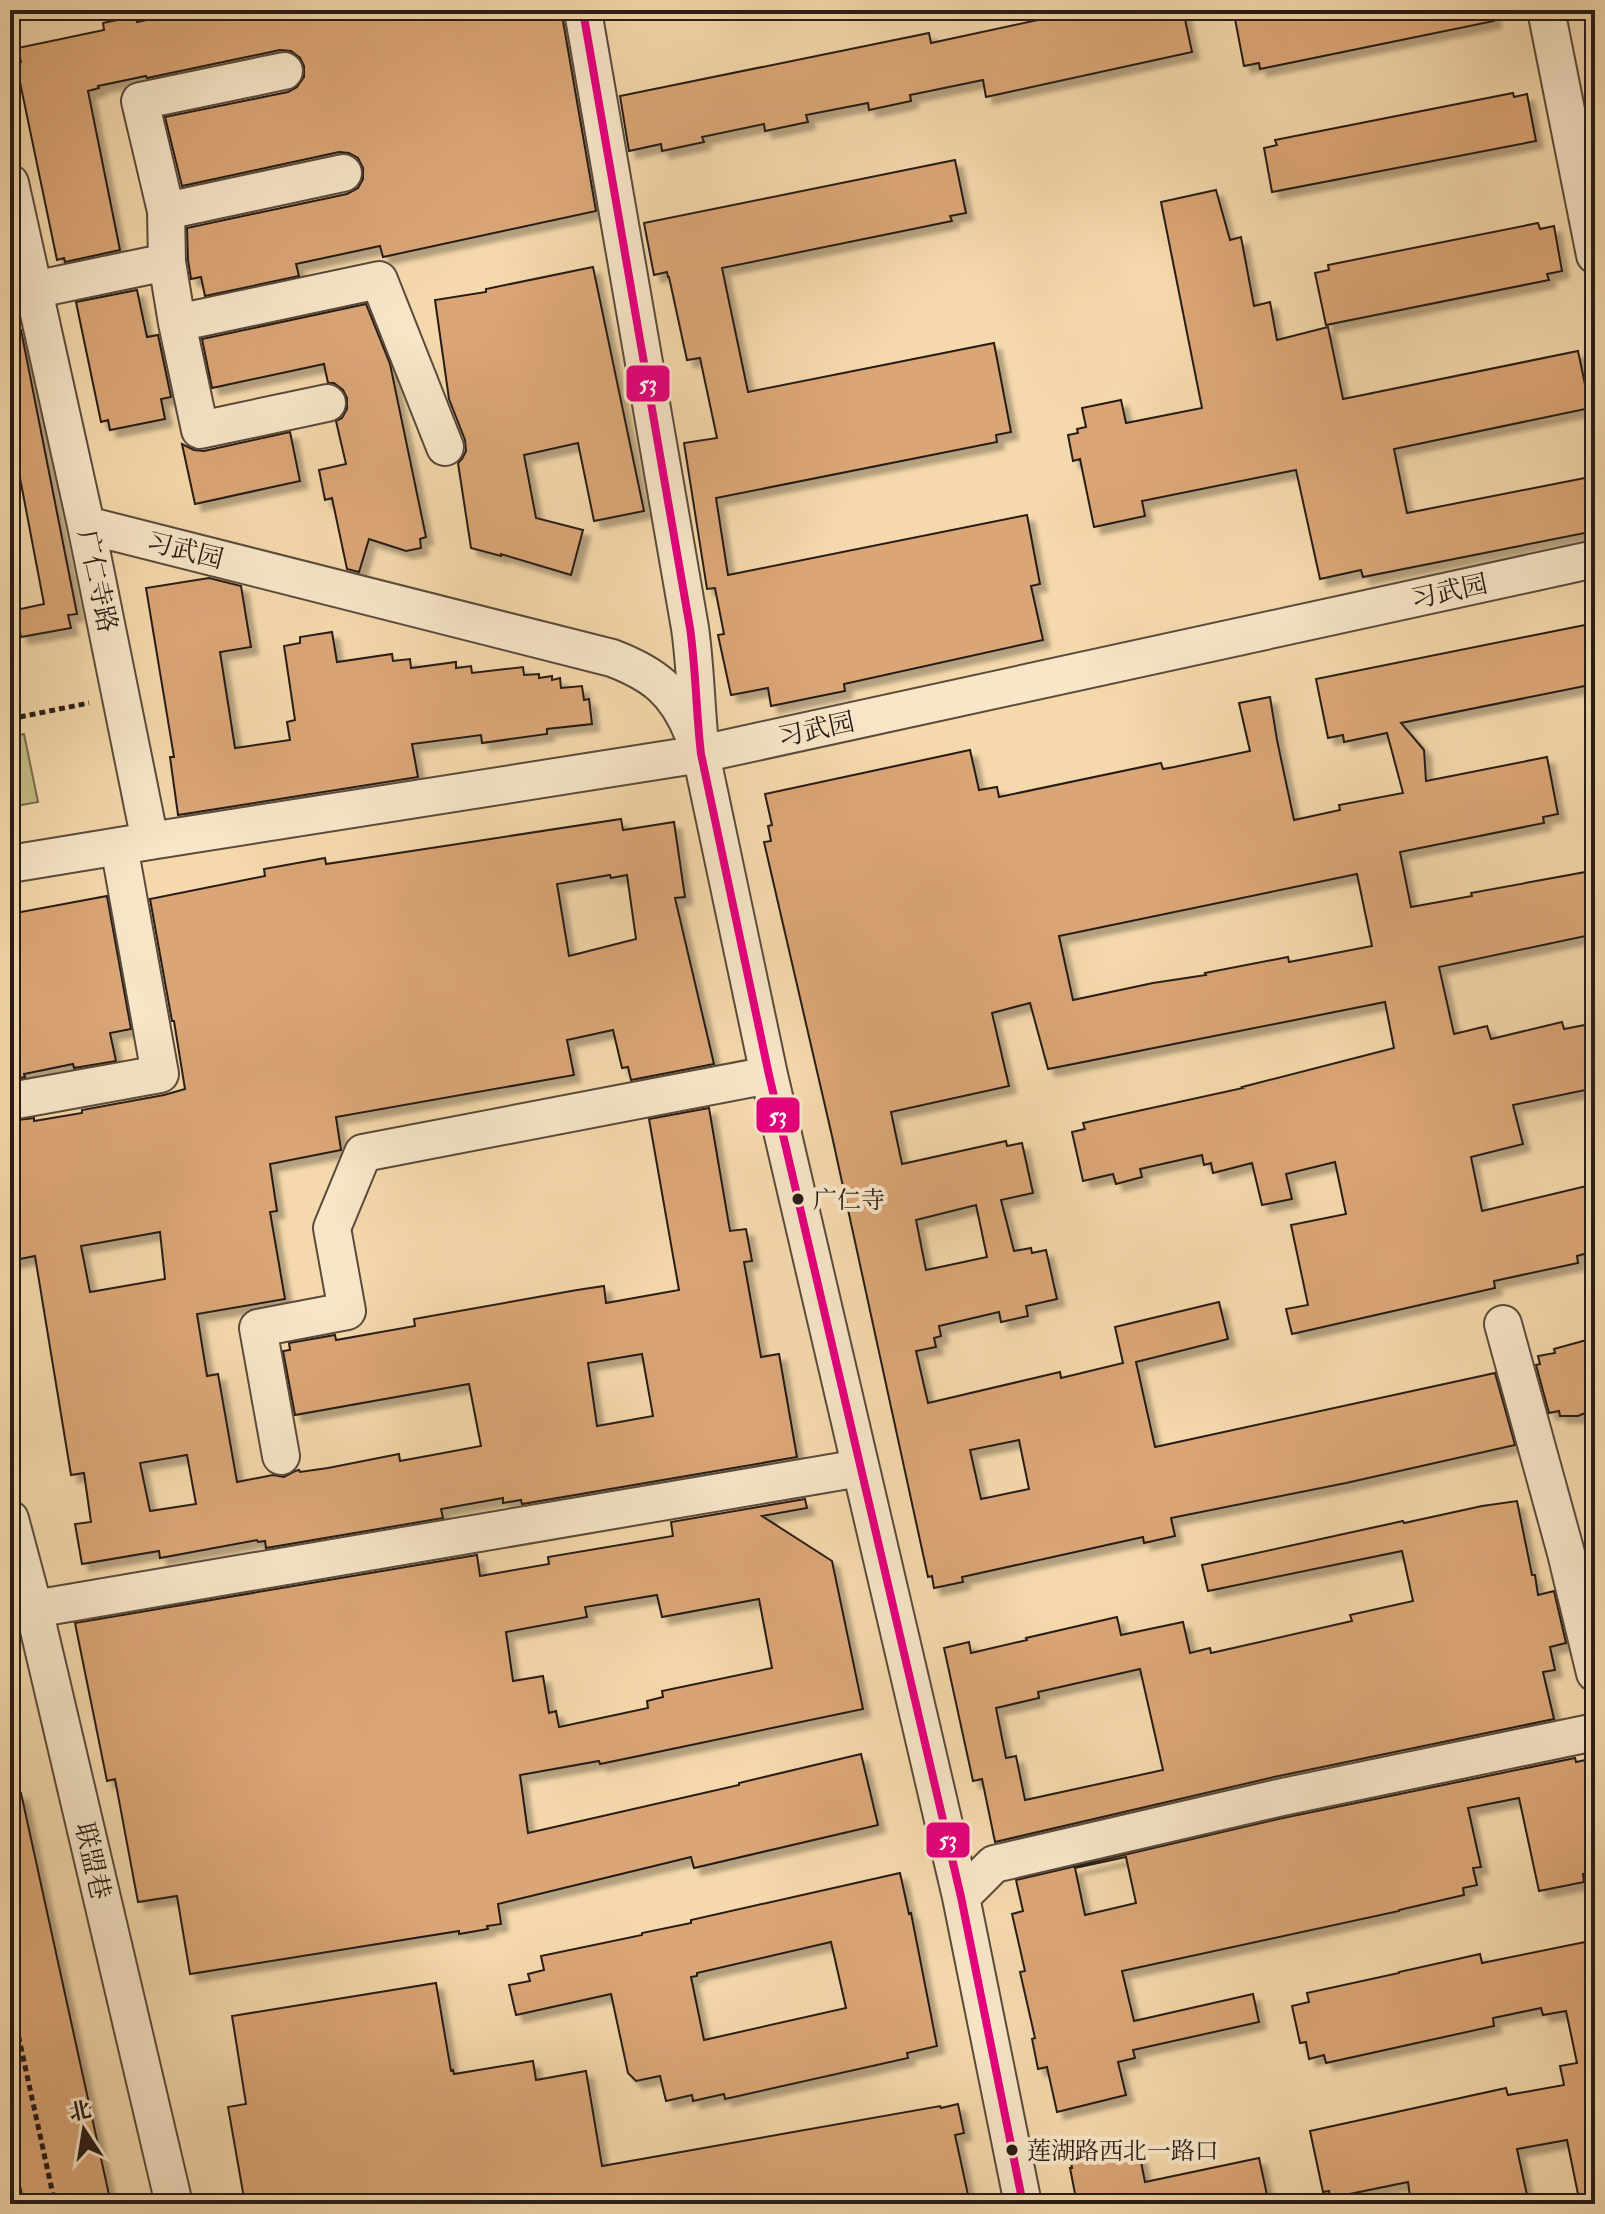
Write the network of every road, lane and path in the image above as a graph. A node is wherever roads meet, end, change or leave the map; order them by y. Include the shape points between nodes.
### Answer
1 (1546, 10) edge
2 (584, 17) dead end
3 (284, 71) dead end
4 (343, 173) dead end
5 (10, 183) edge
6 (166, 211) junction
7 (1595, 255) edge
8 (167, 262) junction
9 (33, 290) junction
10 (177, 323) junction
11 (327, 403) dead end
12 (445, 447) dead end
13 (86, 525) junction
14 (1595, 559) edge
15 (10, 631) edge
16 (15, 654) dead end
17 (122, 696) junction
18 (10, 719) edge
19 (701, 754) junction
20 (134, 843) junction
21 (10, 864) edge
22 (769, 1075) junction
23 (11, 1101) edge
24 (1503, 1324) dead end
25 (281, 1456) dead end
26 (860, 1468) junction
27 (10, 1519) edge
28 (1581, 1550) edge
29 (34, 1609) junction
30 (1595, 1673) edge
31 (1595, 1732) edge
32 (961, 1897) junction
33 (10, 1997) edge
34 (55, 2204) edge
35 (174, 2204) edge
36 (1023, 2204) edge

1 - 7 street
2 - 19 street via 690,628
3 - 6 street via 140,101
4 - 6 street
5 - 9 street, 广仁寺路
6 - 8 street
8 - 9 street
8 - 10 street
9 - 13 street, 广仁寺路
10 - 11 street via 200,430
10 - 12 street via 379,280
13 - 17 street, 广仁寺路
13 - 19 street, 习武园 via 612,658 654,678 672,696
14 - 19 street, 习武园
15 - 16 path
17 - 18 path
17 - 20 street, 广仁寺路
19 - 20 street
19 - 22 street
20 - 21 street
20 - 23 street, 广仁寺路 via 160,1074
22 - 25 street via 363,1153 332,1228 347,1311 258,1328
22 - 26 street
24 - 28 street
26 - 29 street
26 - 32 street
27 - 29 street, 联盟巷
28 - 30 street
29 - 35 street, 联盟巷
31 - 32 street via 994,1864
32 - 36 street
33 - 34 path

